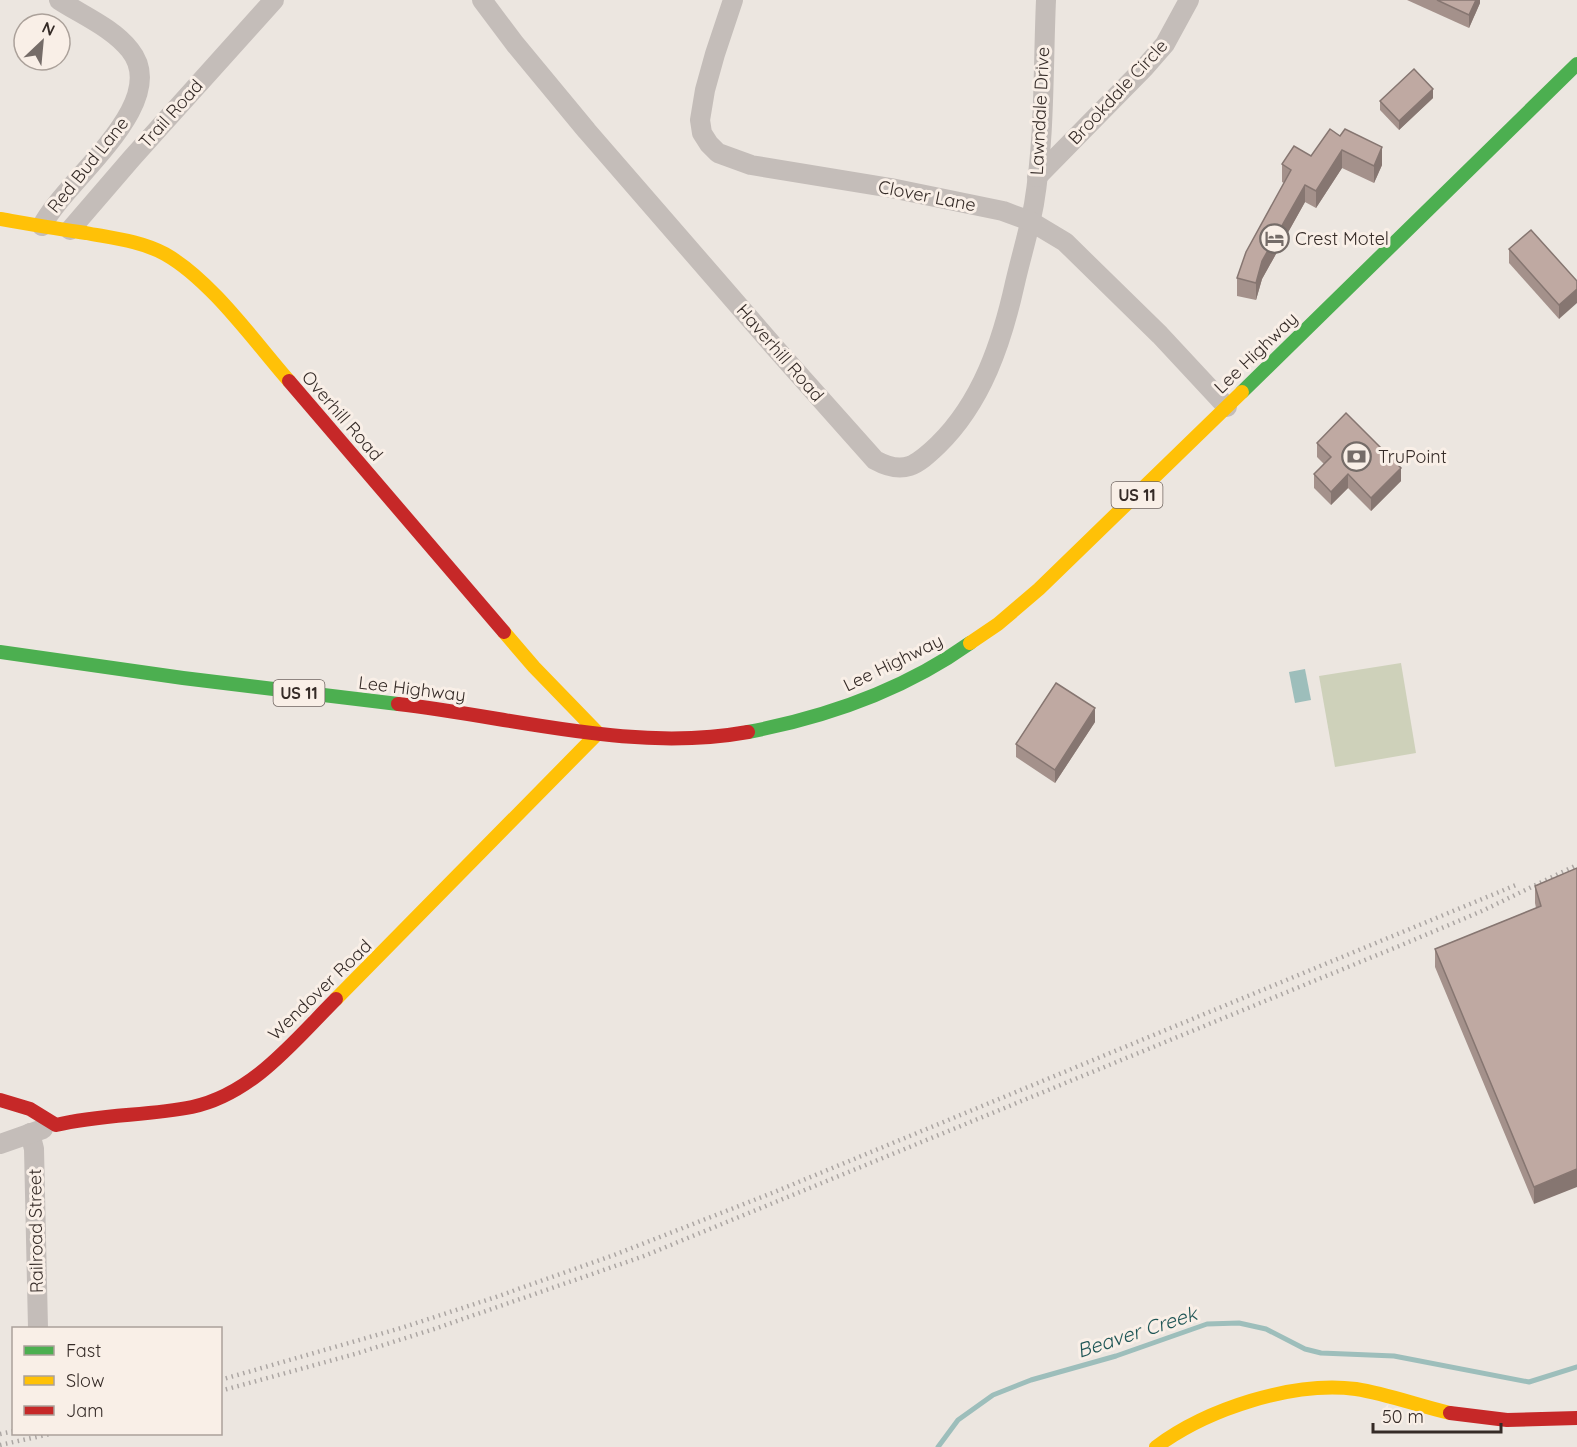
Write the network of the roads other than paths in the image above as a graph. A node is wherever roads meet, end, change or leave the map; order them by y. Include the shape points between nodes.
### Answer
1 (59, 0) edge
2 (273, 0) edge
3 (482, 0) edge
4 (733, 0) edge
5 (1046, 0) edge
6 (1189, 0) edge
7 (1577, 64) edge
8 (1037, 177) junction
9 (0, 219) edge
10 (1030, 221) junction
11 (42, 226) junction
12 (70, 230) junction
13 (1227, 406) junction
14 (0, 652) edge
15 (598, 733) junction
16 (0, 1100) edge
17 (56, 1125) junction
18 (30, 1133) junction
19 (0, 1144) edge
20 (38, 1327) edge
21 (1577, 1418) edge
22 (1156, 1447) edge

1 - 11 street, Red Bud Lane via 129,48 137,60 140,88 128,117 58,200
2 - 12 street, Trail Road
3 - 10 street, Haverhill Road via 587,131 875,460 886,466 907,467 921,461 966,411 979,390 1007,319
4 - 10 street, Clover Lane via 710,72 700,120 708,144 718,153 751,165 902,190 1003,211
5 - 8 street, Lawndale Drive
6 - 8 street, Brookdale Circle via 1158,52
7 - 13 street, Lee Highway / US 11
8 - 10 street, Lawndale Drive
9 - 11 street, Overhill Road
10 - 13 street, Clover Lane via 1065,242
11 - 12 street, Overhill Road
12 - 15 street, Overhill Road via 151,248 195,277 534,667
13 - 15 street, Lee Highway / US 11 via 1029,598 959,651 917,676 840,709 751,731 651,738
14 - 15 street, Lee Highway / US 11
15 - 17 street, Wendover Road via 259,1076 218,1099 194,1106
16 - 17 street via 25,1105
17 - 18 street
18 - 19 street
18 - 20 street, Railroad Street via 34,1149
21 - 22 street via 1482,1418 1356,1389 1331,1387 1306,1389 1220,1410 1191,1423

